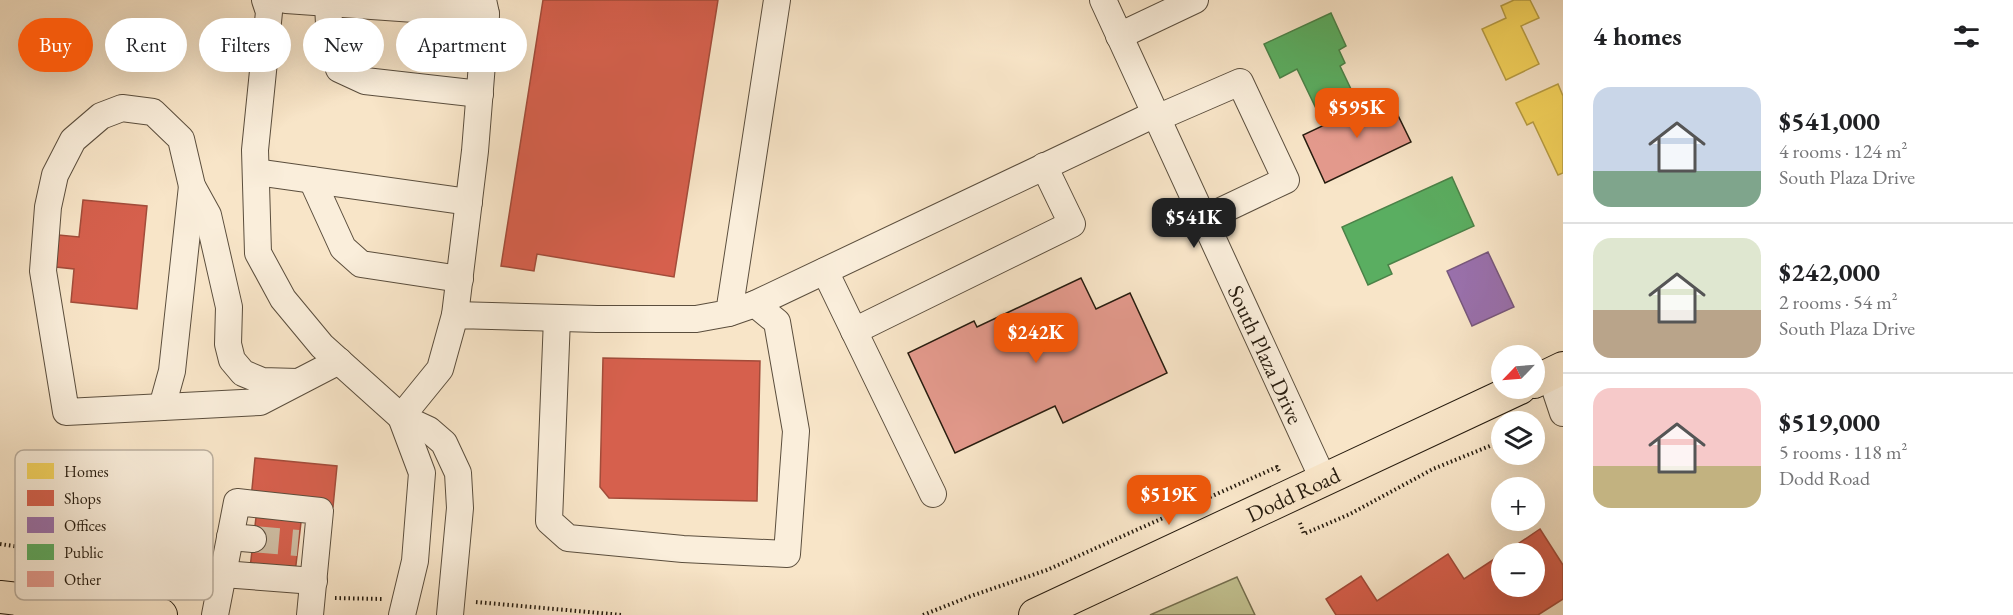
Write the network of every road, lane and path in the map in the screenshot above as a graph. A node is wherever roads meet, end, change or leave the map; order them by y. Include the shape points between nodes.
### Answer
1 (265, 0) edge
2 (286, 0) edge
3 (777, 0) edge
4 (1103, 0) edge
5 (1195, 0) edge
6 (328, 3) junction
7 (485, 7) edge
8 (1119, 36) junction
9 (480, 94) junction
10 (1156, 116) junction
11 (1044, 166) junction
12 (256, 172) junction
13 (312, 180) junction
14 (192, 186) junction
15 (469, 202) junction
16 (1204, 219) junction
17 (825, 271) junction
18 (460, 279) junction
19 (755, 304) junction
20 (729, 313) junction
21 (455, 315) junction
22 (557, 318) junction
23 (854, 331) junction
24 (339, 361) junction
25 (1549, 375) edge
26 (298, 382) junction
27 (1497, 399) edge
28 (162, 407) junction
29 (1563, 413) edge
30 (401, 417) junction
31 (1491, 445) edge
32 (1277, 467) dead end
33 (1324, 481) junction
34 (933, 494) dead end
35 (1304, 534) dead end
36 (223, 574) junction
37 (314, 581) junction
38 (0, 597) edge
39 (40, 609) edge
40 (161, 615) edge
41 (215, 615) edge
42 (310, 615) edge
43 (402, 615) edge
44 (450, 615) edge
45 (923, 615) edge
46 (1035, 615) edge

1 - 12 street via 269,12
2 - 6 street
3 - 20 street
4 - 8 street, South Plaza Drive
5 - 8 street
6 - 7 street
6 - 9 street via 330,46 339,69 365,81
7 - 9 street
8 - 10 street, South Plaza Drive
9 - 15 street
10 - 11 street
10 - 16 street, South Plaza Drive
10 - 16 street via 1240,82 1286,180
11 - 17 street
11 - 23 street via 1072,224
12 - 13 street
12 - 24 street via 258,253 283,299
13 - 15 street
13 - 18 street via 343,248 361,264
14 - 26 street via 208,214 229,307 228,344 232,360 243,373 262,381
14 - 28 street via 172,371
14 - 28 street via 182,139 153,112 122,108 101,116 73,140 55,176 48,207 43,271 66,412
15 - 18 street
16 - 33 street, South Plaza Drive
17 - 19 street
17 - 23 street
18 - 21 street
19 - 20 street
19 - 22 street via 777,322 796,431 787,554 568,538 549,520
20 - 22 street via 696,319
21 - 22 street
21 - 30 street via 440,369
23 - 34 street
24 - 26 street
24 - 30 street
25 - 29 street
26 - 28 street via 260,402
27 - 33 main road, Dodd Road
30 - 43 street via 422,473 415,561
30 - 44 street via 429,430 444,443 458,473
31 - 35 path via 1433,469
32 - 45 path via 1047,570
33 - 46 main road, Dodd Road
36 - 37 street
36 - 37 street via 242,538 237,502 320,511 308,544
36 - 41 street
37 - 42 street
38 - 39 main road
39 - 40 main road

